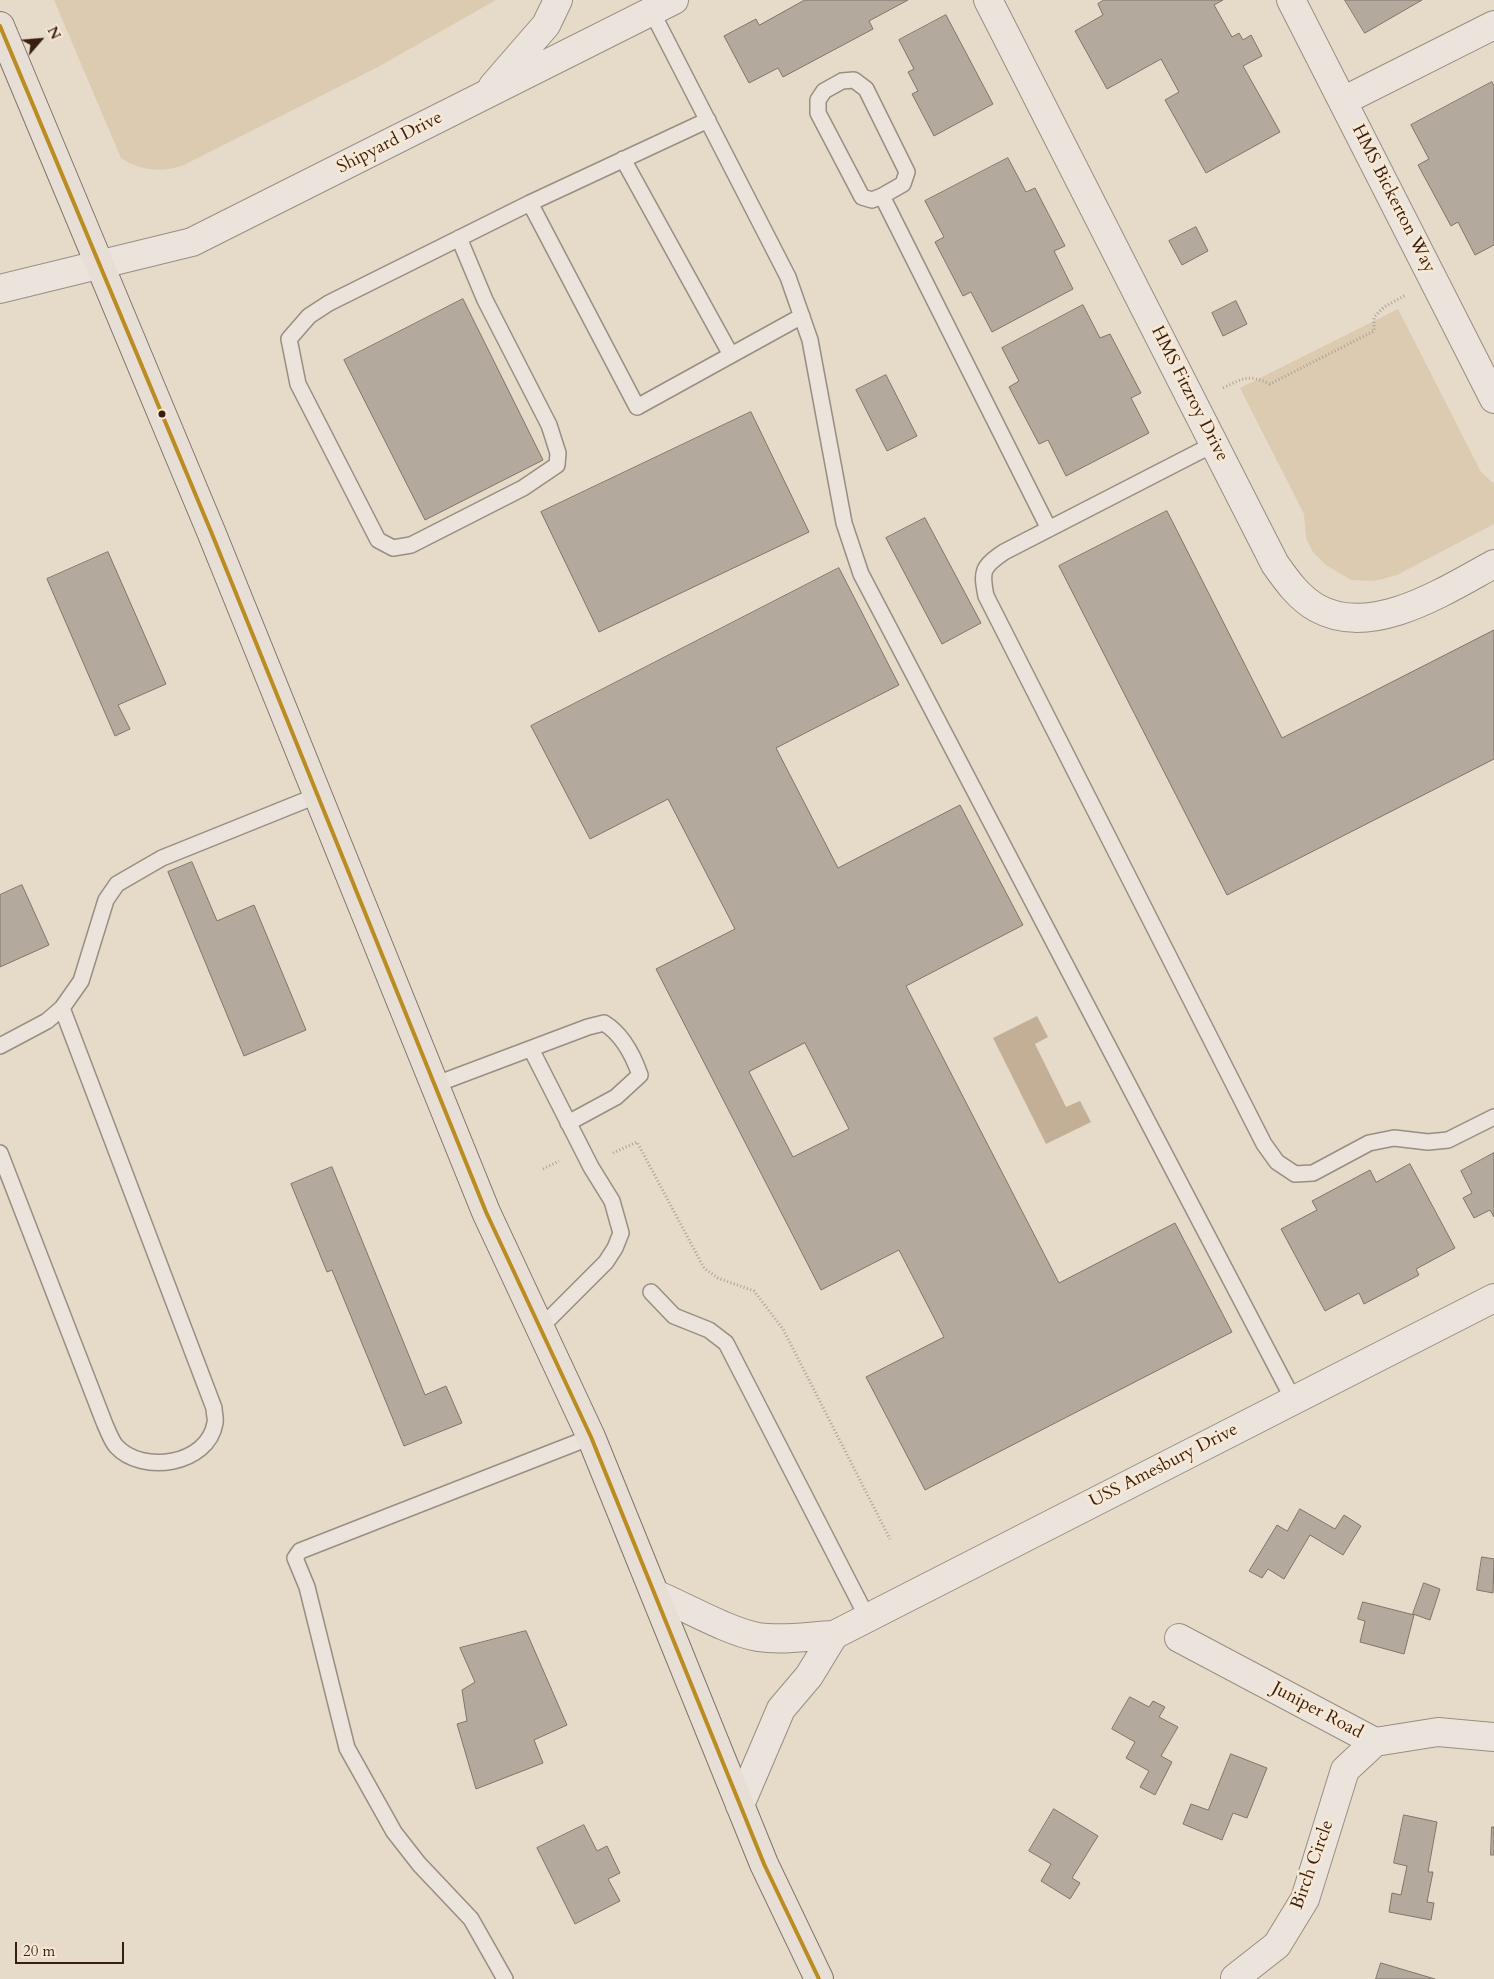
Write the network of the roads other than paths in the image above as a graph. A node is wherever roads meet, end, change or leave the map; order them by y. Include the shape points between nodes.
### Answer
1 (558, 0) edge
2 (988, 0) edge
3 (1291, 0) edge
4 (657, 4) edge
5 (1494, 25) edge
6 (0, 26) edge
7 (484, 96) junction
8 (1343, 101) junction
9 (708, 120) junction
10 (623, 159) junction
11 (882, 196) junction
12 (530, 202) junction
13 (459, 238) junction
14 (97, 263) junction
15 (0, 289) edge
16 (802, 316) junction
17 (731, 355) junction
18 (1494, 399) edge
19 (1214, 444) junction
20 (1049, 529) junction
21 (1494, 564) edge
22 (316, 796) junction
23 (62, 1008) junction
24 (0, 1046) edge
25 (531, 1050) junction
26 (434, 1085) junction
27 (1494, 1117) edge
28 (568, 1123) junction
29 (0, 1153) edge
30 (651, 1292) dead end
31 (1494, 1298) edge
32 (540, 1328) junction
33 (1294, 1401) junction
34 (591, 1437) junction
35 (655, 1594) junction
36 (867, 1617) junction
37 (834, 1635) junction
38 (1179, 1638) dead end
39 (1494, 1737) edge
40 (1375, 1742) junction
41 (740, 1806) junction
42 (1236, 1978) edge
43 (505, 1979) edge
44 (819, 1979) edge

1 - 7 street via 546,25
2 - 19 street, HMS Fitzroy Drive
3 - 8 street, HMS Bickerton Way
4 - 7 street, Shipyard Drive
4 - 9 lane
5 - 8 street
6 - 14 main road
7 - 14 street, Shipyard Drive via 192,242
8 - 18 street, HMS Bickerton Way
9 - 10 lane
9 - 16 lane via 788,277
10 - 12 lane
10 - 17 lane
11 - 11 lane via 902,184 907,172 866,89 854,80 842,81 824,91 818,100 818,113 862,197 872,200
11 - 20 lane
12 - 13 lane
12 - 17 lane via 637,406
13 - 13 lane via 329,303 309,316 289,339 298,384 378,540 394,548 411,545 523,488 556,465 558,453 549,425 485,300
14 - 15 street, Shipyard Drive
14 - 22 main road via 212,534
16 - 17 lane
16 - 33 lane via 810,340 844,523 861,574
19 - 20 lane
19 - 21 street, HMS Fitzroy Drive via 1275,564 1292,588 1317,608 1346,618 1373,617 1402,610
20 - 27 lane via 987,564 983,577 986,596 1260,1136 1277,1162 1294,1174 1314,1172 1369,1143 1394,1138 1428,1142 1448,1140
22 - 23 lane via 162,858 117,884 106,900 81,981
22 - 26 main road
23 - 24 lane via 47,1021
23 - 29 lane via 214,1408 215,1423 211,1434 194,1452 179,1460 154,1464 132,1457 116,1446
25 - 26 lane
25 - 28 lane
25 - 28 lane via 604,1023 616,1030 636,1064 640,1075 631,1086
26 - 32 main road via 486,1212
28 - 32 lane via 612,1201 621,1233 606,1262
30 - 36 lane via 674,1316 709,1330 726,1343
31 - 33 street, USS Amesbury Drive
32 - 34 main road
33 - 36 street, USS Amesbury Drive
34 - 35 main road
34 - 43 lane via 300,1551 296,1558 307,1587 347,1748 394,1832 471,1919
35 - 37 street, USS Amesbury Drive via 739,1631 758,1636
35 - 41 main road
36 - 37 street, USS Amesbury Drive
37 - 41 street via 809,1676 781,1708
38 - 40 street, Juniper Road
39 - 40 street, Juniper Road via 1438,1732
40 - 42 street, Birch Circle via 1345,1770 1305,1899 1277,1945
41 - 44 main road

